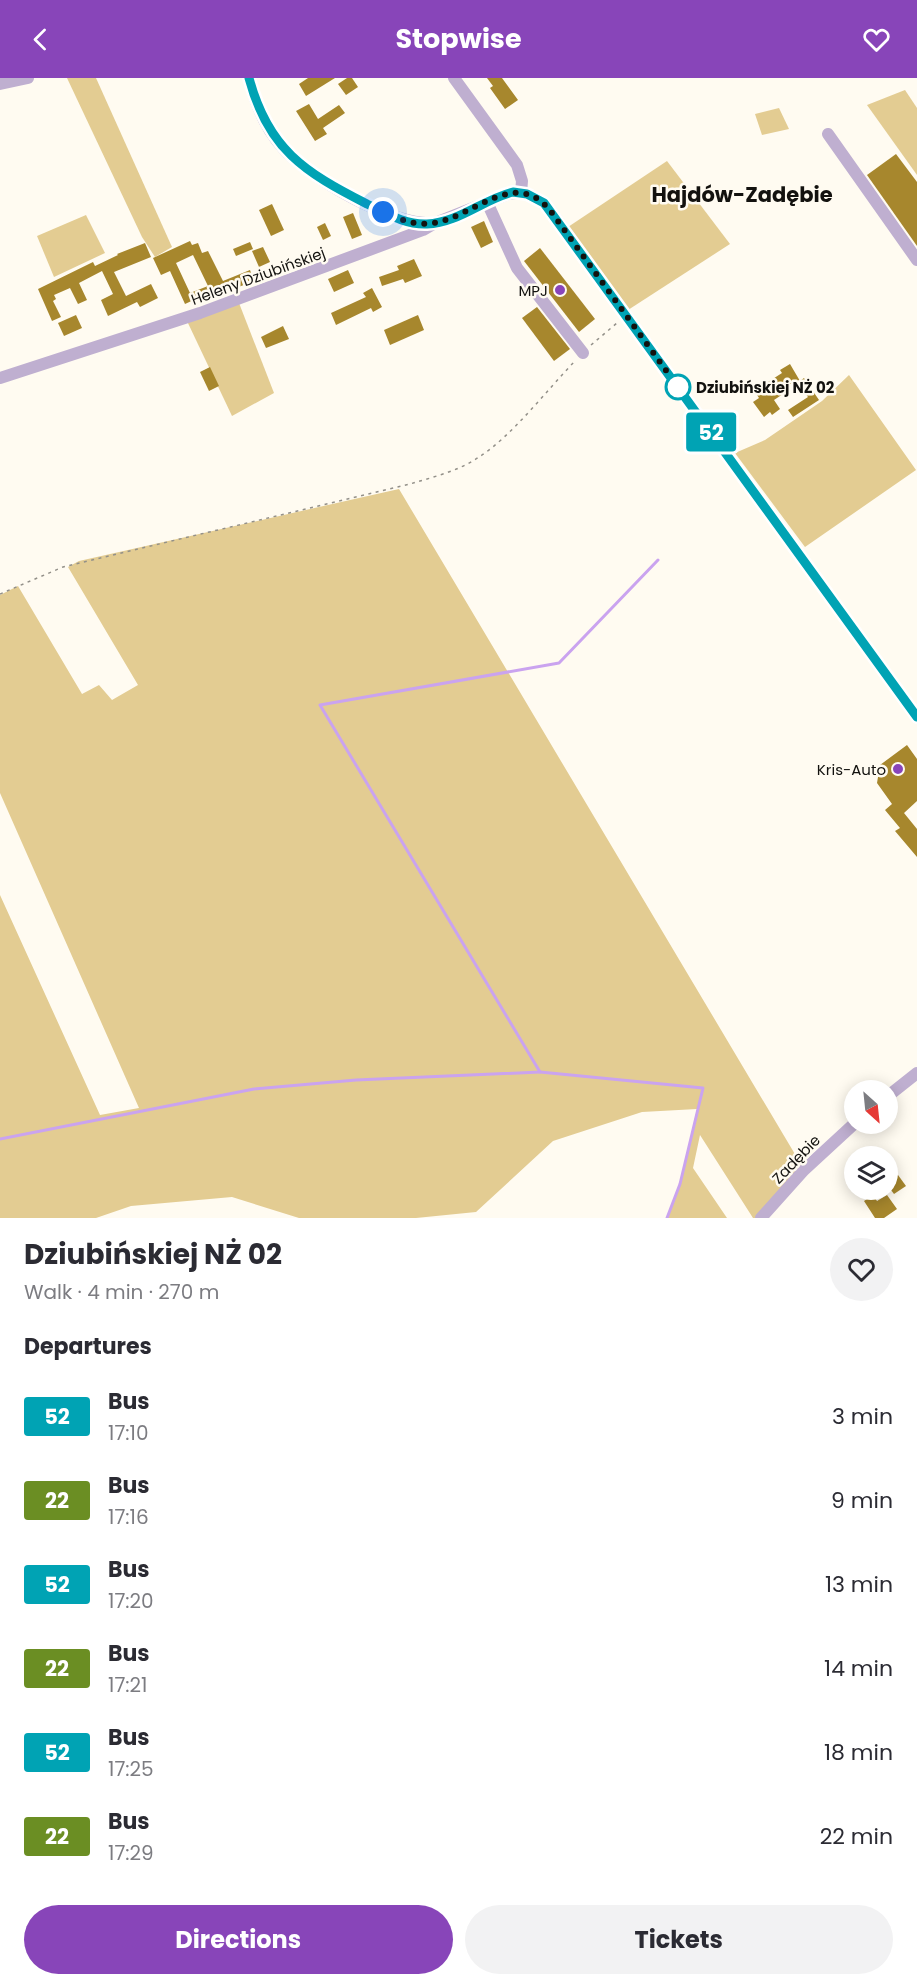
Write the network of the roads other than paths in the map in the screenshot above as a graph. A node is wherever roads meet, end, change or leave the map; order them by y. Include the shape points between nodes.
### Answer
1 (28, 78) edge
2 (249, 78) edge
3 (454, 78) edge
4 (0, 84) edge
5 (828, 134) dead end
6 (521, 193) junction
7 (487, 202) junction
8 (392, 216) junction
9 (435, 223) junction
10 (387, 244) junction
11 (917, 260) edge
12 (583, 353) road end
13 (0, 378) edge
14 (917, 717) edge
15 (917, 1073) edge
16 (898, 1088) edge
17 (844, 1133) edge
18 (761, 1218) edge

1 - 4 street
2 - 8 street via 271,132 294,160 326,182
3 - 6 street via 517,165
5 - 11 street
6 - 7 street, Heleny Dziubińskiej
6 - 14 street via 538,198 547,207
7 - 9 street, Heleny Dziubińskiej
7 - 12 street via 517,268
8 - 9 street via 414,223
8 - 10 street via 395,232
9 - 10 street, Heleny Dziubińskiej
10 - 13 street, Heleny Dziubińskiej via 210,310
15 - 16 street
17 - 18 street, Zadębie

